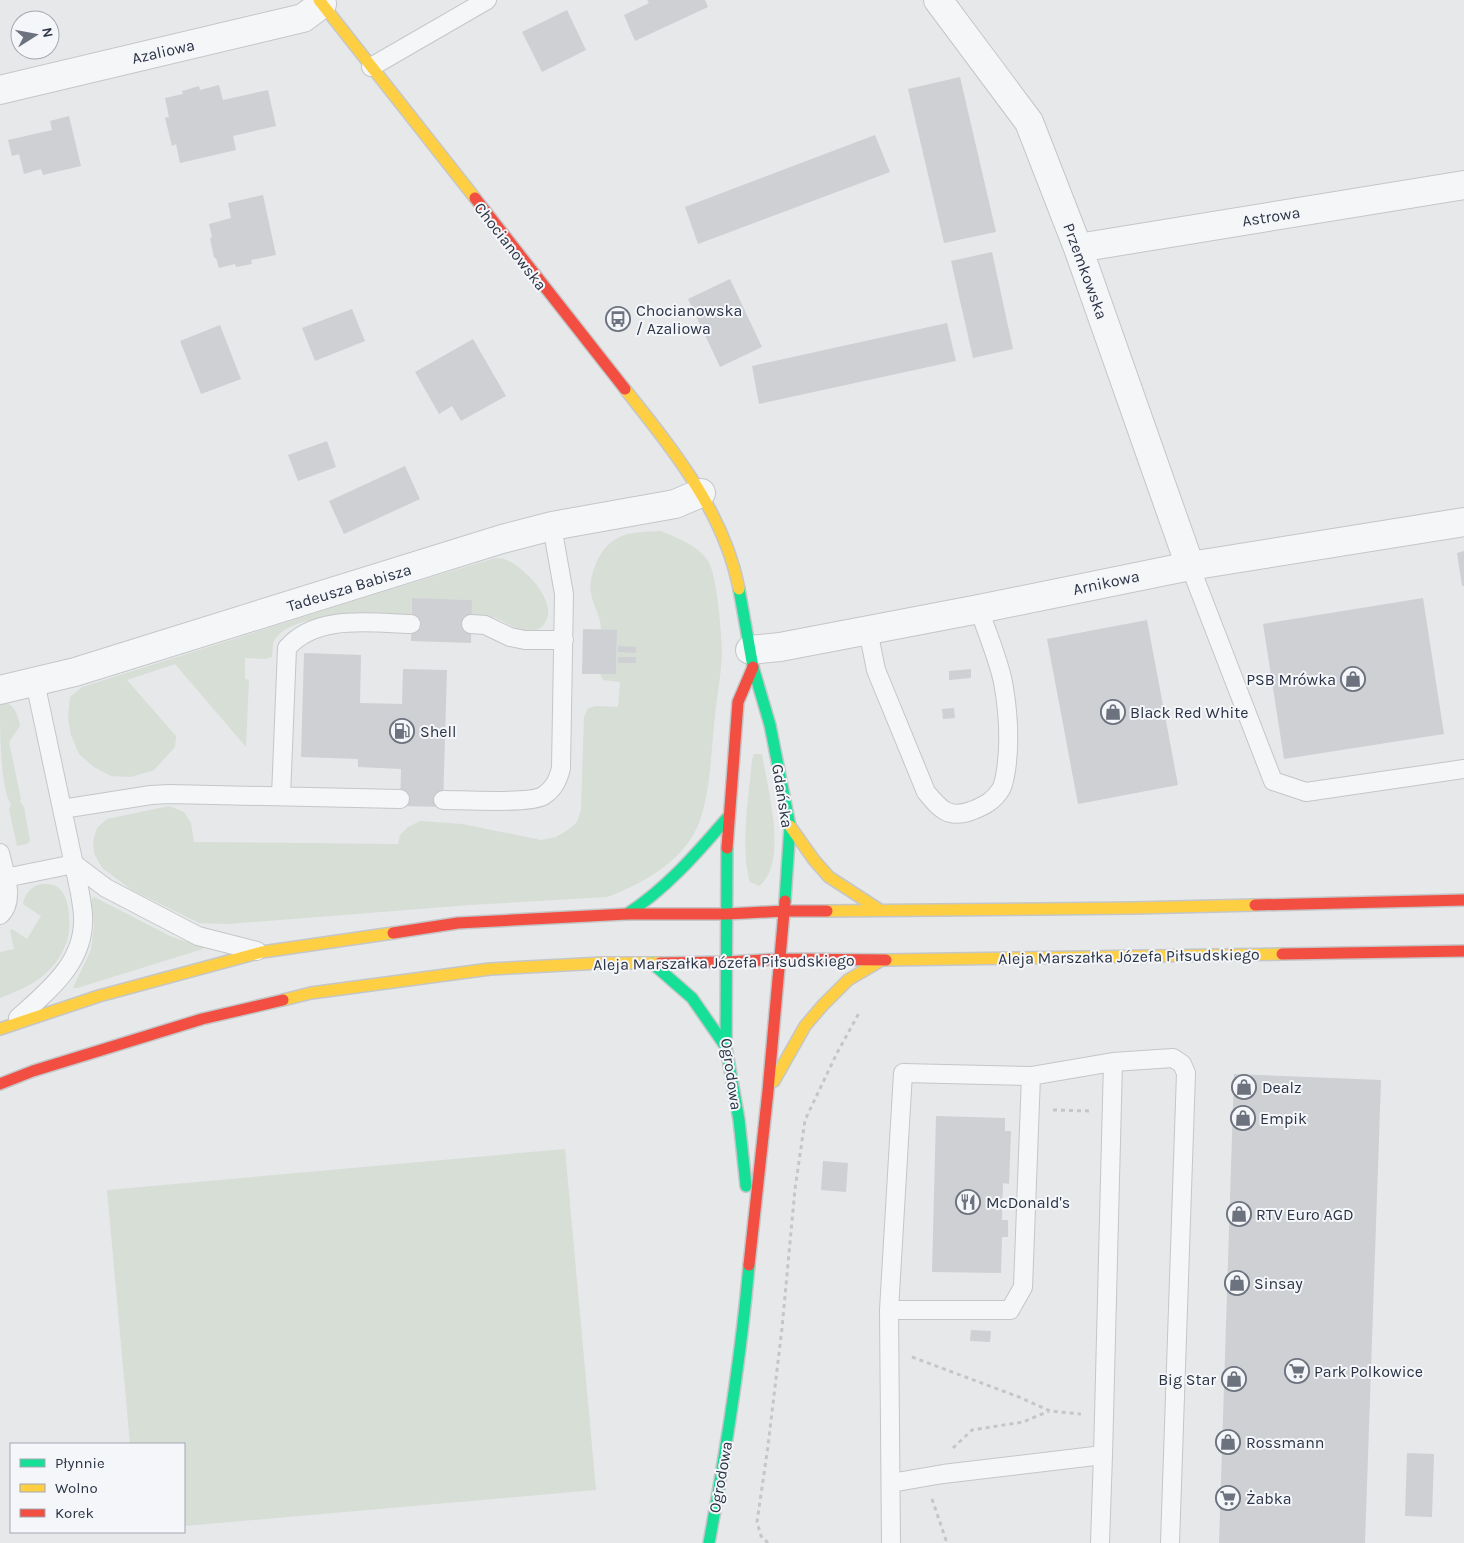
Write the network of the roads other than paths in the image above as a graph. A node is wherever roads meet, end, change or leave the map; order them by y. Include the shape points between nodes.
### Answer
1 (487, 0) edge
2 (938, 0) edge
3 (321, 2) edge
4 (371, 67) junction
5 (0, 90) edge
6 (1464, 185) edge
7 (1078, 248) junction
8 (701, 493) junction
9 (1464, 522) edge
10 (552, 526) junction
11 (1190, 566) junction
12 (980, 609) junction
13 (411, 624) dead end
14 (471, 624) dead end
15 (868, 630) junction
16 (564, 640) junction
17 (751, 658) junction
18 (35, 682) junction
19 (0, 690) edge
20 (1464, 769) edge
21 (281, 796) junction
22 (400, 799) dead end
23 (443, 800) dead end
24 (62, 809) junction
25 (728, 817) junction
26 (790, 826) junction
27 (0, 853) edge
28 (74, 864) junction
29 (5, 878) junction
30 (1464, 900) edge
31 (880, 910) junction
32 (784, 911) junction
33 (627, 914) junction
34 (727, 914) junction
35 (0, 915) edge
36 (262, 952) junction
37 (1464, 952) edge
38 (781, 959) junction
39 (882, 960) junction
40 (727, 962) junction
41 (652, 963) junction
42 (5, 1028) edge
43 (726, 1047) junction
44 (1113, 1062) junction
45 (1031, 1076) junction
46 (0, 1084) edge
47 (768, 1092) junction
48 (752, 1232) junction
49 (889, 1310) junction
50 (1103, 1455) junction
51 (891, 1483) junction
52 (709, 1543) edge
53 (891, 1543) edge
54 (1100, 1543) edge
55 (1170, 1543) edge

1 - 4 lane
2 - 7 street, Przemkowska via 1028,122
3 - 4 main road, Chocianowska
3 - 5 street, Azaliowa via 303,18
4 - 8 main road, Chocianowska via 673,450
6 - 7 street, Astrowa
7 - 11 street, Przemkowska
8 - 10 street, Tadeusza Babisza via 676,504
8 - 17 main road, Gdańska via 718,526 736,575
9 - 11 street, Arnikowa
10 - 16 lane via 564,594
10 - 18 street, Tadeusza Babisza
11 - 12 street, Arnikowa
11 - 20 lane via 1272,781 1306,792
12 - 15 street, Arnikowa
12 - 15 lane via 1002,681 1008,759 1003,787 995,798 967,812 950,814 939,808 926,792 876,670
13 - 21 lane via 326,625 294,639 287,648
14 - 16 lane via 485,625 525,640
15 - 17 street, Arnikowa via 780,647
16 - 23 lane via 561,768 552,789 541,797 527,800
17 - 25 main road via 738,702
17 - 26 main road, Gdańska via 770,725
18 - 19 street, Tadeusza Babisza
18 - 24 lane
21 - 22 lane
21 - 24 lane via 151,795
24 - 28 lane
25 - 33 main road via 684,868 644,904
25 - 34 main road
26 - 31 main road via 829,878
26 - 32 main road, Gdańska
27 - 29 lane
28 - 29 lane
28 - 36 lane via 106,888 198,936
28 - 42 lane via 83,917 78,951 60,978
29 - 35 lane via 8,899
30 - 31 main road
31 - 32 main road
32 - 34 main road
32 - 38 main road, Gdańska
33 - 34 main road
33 - 36 main road via 458,924
34 - 40 main road, Ogrodowa
36 - 42 main road via 99,996
37 - 39 main road, Aleja Marszałka Józefa Piłsudskiego
38 - 39 main road, Aleja Marszałka Józefa Piłsudskiego
38 - 40 main road, Aleja Marszałka Józefa Piłsudskiego
38 - 47 main road, Ogrodowa
39 - 47 main road via 848,980 805,1026
40 - 41 main road, Aleja Marszałka Józefa Piłsudskiego
40 - 43 main road, Ogrodowa
41 - 43 main road via 692,998
41 - 46 main road, Aleja Marszałka Józefa Piłsudskiego via 490,969 311,993 202,1019
43 - 48 main road, Ogrodowa via 739,1120
44 - 45 lane
44 - 50 lane
44 - 55 lane via 1173,1058 1182,1064 1186,1074
45 - 49 lane via 1024,1287 1010,1310
45 - 49 lane via 903,1073
47 - 48 main road, Ogrodowa
48 - 52 main road, Ogrodowa via 743,1333
49 - 51 lane
50 - 51 lane
50 - 54 lane
51 - 53 lane

